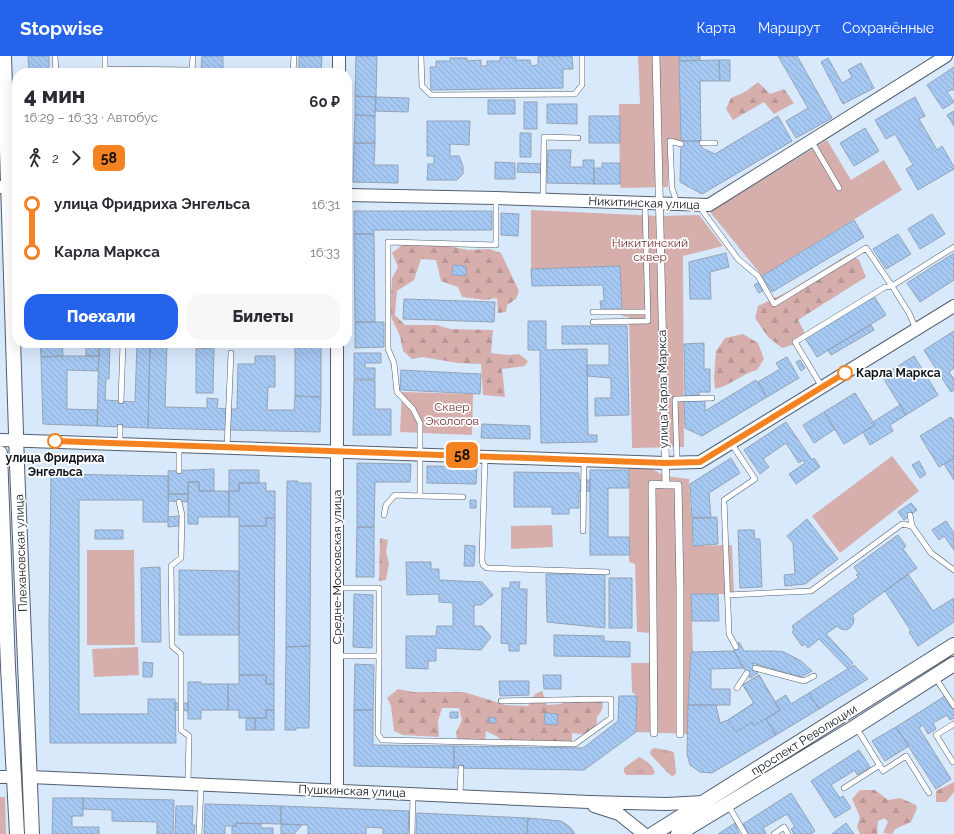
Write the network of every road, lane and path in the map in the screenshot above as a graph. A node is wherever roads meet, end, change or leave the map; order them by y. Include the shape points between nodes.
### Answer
1 (4, 56) edge
2 (55, 56) edge
3 (105, 56) edge
4 (193, 56) edge
5 (294, 56) edge
6 (339, 56) edge
7 (421, 56) edge
8 (582, 56) edge
9 (656, 56) edge
10 (946, 56) edge
11 (56, 68) edge
12 (105, 68) edge
13 (192, 68) edge
14 (293, 68) edge
15 (339, 68) edge
16 (578, 138) dead end
17 (811, 141) junction
18 (715, 143) dead end
19 (680, 144) dead end
20 (702, 144) dead end
21 (8, 187) edge
22 (839, 188) dead end
23 (352, 195) edge
24 (496, 198) junction
25 (543, 199) junction
26 (645, 203) junction
27 (659, 204) junction
28 (678, 204) junction
29 (698, 205) junction
30 (954, 247) edge
31 (892, 286) junction
32 (12, 299) edge
33 (954, 306) edge
34 (593, 312) dead end
35 (648, 312) junction
36 (592, 322) dead end
37 (916, 329) junction
38 (14, 348) edge
39 (123, 348) edge
40 (337, 348) edge
41 (231, 353) dead end
42 (822, 387) junction
43 (712, 398) dead end
44 (122, 401) dead end
45 (120, 427) dead end
46 (0, 440) edge
47 (17, 440) junction
48 (731, 443) junction
49 (120, 444) junction
50 (179, 446) junction
51 (227, 448) junction
52 (337, 452) junction
53 (0, 453) edge
54 (421, 454) junction
55 (485, 456) junction
56 (584, 460) junction
57 (671, 463) junction
58 (179, 471) dead end
59 (666, 485) junction
60 (420, 496) junction
61 (463, 497) dead end
62 (179, 502) dead end
63 (384, 515) dead end
64 (910, 515) dead end
65 (912, 526) junction
66 (583, 531) dead end
67 (2, 564) edge
68 (954, 570) edge
69 (607, 572) dead end
70 (337, 588) junction
71 (727, 595) junction
72 (954, 645) edge
73 (736, 647) dead end
74 (337, 656) junction
75 (379, 656) junction
76 (954, 664) edge
77 (755, 668) dead end
78 (747, 673) dead end
79 (814, 676) dead end
80 (934, 676) junction
81 (737, 688) dead end
82 (501, 701) dead end
83 (954, 706) edge
84 (954, 724) edge
85 (855, 727) junction
86 (654, 733) dead end
87 (680, 734) dead end
88 (953, 762) edge
89 (880, 765) junction
90 (460, 768) dead end
91 (0, 777) edge
92 (15, 777) junction
93 (30, 777) junction
94 (188, 783) junction
95 (201, 784) junction
96 (844, 788) dead end
97 (337, 790) junction
98 (413, 793) junction
99 (929, 793) dead end
100 (460, 796) junction
101 (578, 801) junction
102 (704, 802) junction
103 (728, 804) junction
104 (17, 834) edge
105 (32, 834) edge
106 (199, 834) edge
107 (412, 834) edge
108 (644, 834) edge
109 (653, 834) edge
110 (678, 834) edge
111 (745, 834) edge
112 (774, 834) edge
113 (788, 834) edge

1 - 21 main road, Плехановская улица
2 - 11 lane
3 - 12 lane
4 - 13 lane
5 - 14 lane
6 - 15 street
7 - 8 lane via 422,86 431,95 575,94 582,85
9 - 27 street, улица Карла Маркса
10 - 17 street, Никитинская улица
16 - 25 lane via 544,138
17 - 22 lane
17 - 29 street, Никитинская улица via 708,205
18 - 20 lane
19 - 28 lane via 670,141 672,188
21 - 32 main road, Плехановская улица
23 - 24 street, Никитинская улица
24 - 25 street, Никитинская улица
24 - 54 lane via 496,245 388,242 388,349 394,363 397,392 413,409 420,422
25 - 26 street, Никитинская улица
26 - 27 street, Никитинская улица
26 - 35 lane
27 - 28 street, Никитинская улица
27 - 57 street, улица Карла Маркса
28 - 29 street, Никитинская улица
29 - 31 lane via 738,259 758,276 774,304 866,248
30 - 31 lane
31 - 37 lane
31 - 42 lane via 795,342
33 - 37 street
34 - 35 lane
35 - 36 lane via 648,321
37 - 42 street
38 - 47 main road, Плехановская улица
39 - 44 lane
40 - 52 street, Средне-Московская улица
41 - 51 lane
42 - 48 street
43 - 57 lane via 675,399
45 - 49 lane
46 - 47 street
47 - 49 street
47 - 93 main road, Плехановская улица
48 - 57 street via 700,462
48 - 71 lane via 754,479 724,500
49 - 50 street
50 - 51 street
50 - 58 lane
51 - 52 street
52 - 54 street
52 - 70 street, Средне-Московская улица
53 - 67 main road, Плехановская улица
54 - 55 street
54 - 60 lane
55 - 56 street
55 - 69 lane via 482,560 487,568
56 - 57 street
56 - 66 lane
57 - 59 street, улица Карла Маркса
59 - 86 street via 652,484
59 - 87 street via 678,485
60 - 61 lane
60 - 63 lane via 395,495 386,505
62 - 94 lane via 182,516 181,558 171,566 172,646 181,654 181,730 189,736
64 - 65 lane
65 - 68 lane via 931,553
65 - 71 lane via 902,524 811,591
67 - 92 main road, Плехановская улица
70 - 74 street, Средне-Московская улица
70 - 75 lane via 379,588
71 - 73 lane via 729,634
72 - 102 main road, проспект Революции
74 - 75 lane
74 - 97 street, Средне-Московская улица
75 - 82 lane via 378,734 382,740 462,744 575,744 611,718 611,699
76 - 80 main road, проспект Революции
77 - 79 lane via 804,681
78 - 81 lane
80 - 83 lane
80 - 85 main road, проспект Революции
84 - 88 lane via 936,735
85 - 89 lane
85 - 103 main road, проспект Революции
89 - 96 lane
89 - 99 lane via 883,771 906,756
90 - 100 lane
91 - 92 street, Пушкинская улица
92 - 93 main road, Пушкинская улица
92 - 104 main road, Плехановская улица
93 - 94 street, Пушкинская улица
93 - 105 main road, Плехановская улица
94 - 95 street, Пушкинская улица
95 - 97 street, Пушкинская улица
95 - 106 lane
97 - 98 street, Пушкинская улица
98 - 100 street, Пушкинская улица
98 - 107 lane
100 - 101 street, Пушкинская улица
101 - 102 street, Пушкинская улица via 666,804
101 - 108 street via 619,814
102 - 109 main road, проспект Революции
103 - 110 main road, проспект Революции
103 - 111 lane
112 - 113 lane via 784,827

